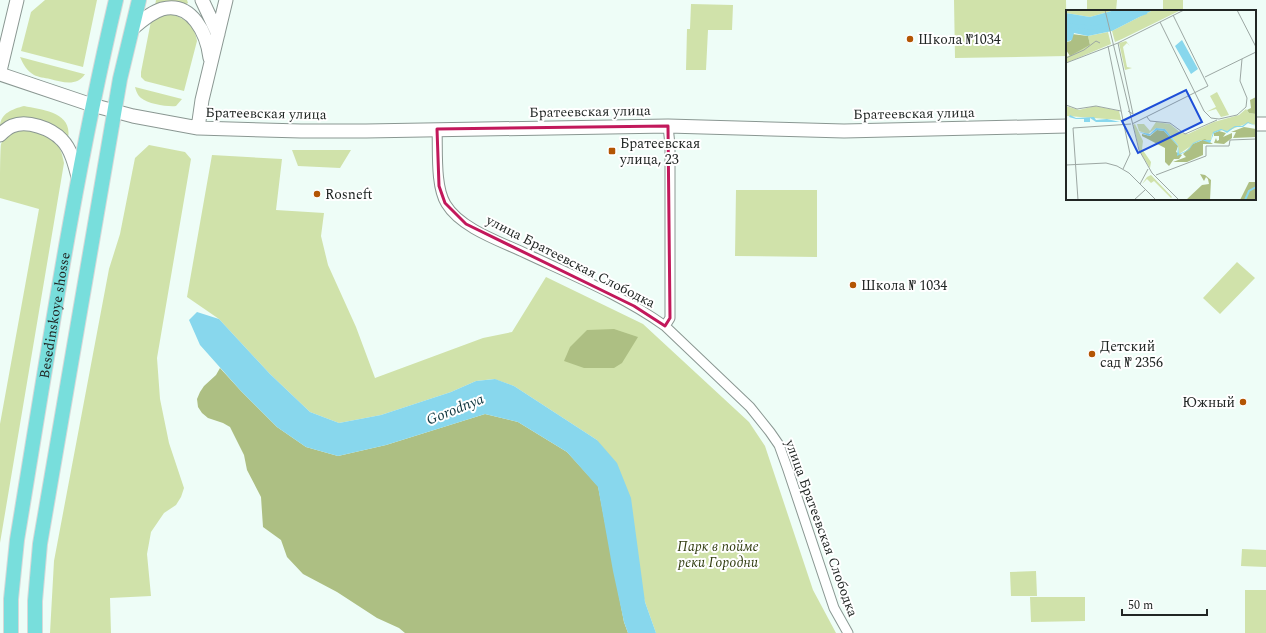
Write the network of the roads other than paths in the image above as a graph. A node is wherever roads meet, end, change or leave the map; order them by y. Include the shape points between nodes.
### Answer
1 (17, 0) edge
2 (116, 0) edge
3 (139, 0) edge
4 (202, 0) edge
5 (226, 0) edge
6 (133, 28) junction
7 (218, 34) junction
8 (211, 62) junction
9 (0, 72) edge
10 (92, 105) junction
11 (115, 111) junction
12 (668, 126) junction
13 (1066, 126) edge
14 (198, 128) junction
15 (437, 129) junction
16 (0, 135) edge
17 (78, 177) junction
18 (665, 326) junction
19 (11, 633) edge
20 (35, 633) edge
21 (848, 633) edge

1 - 9 street
2 - 10 main road, Besedinskoye shosse
3 - 6 main road, Besedinskoye shosse
4 - 7 street
5 - 7 street
6 - 8 street via 161,10 180,10 196,20 208,43
6 - 11 main road, Besedinskoye shosse
7 - 8 street
8 - 14 street
9 - 10 street, Братеевская улица
10 - 11 street, Братеевская улица
10 - 17 main road, Besedinskoye shosse
11 - 14 street, Братеевская улица
11 - 20 main road, Besedinskoye shosse via 40,544
12 - 13 street, Братеевская улица via 844,131
12 - 15 street, Братеевская улица
12 - 18 street via 670,318
14 - 15 street, Братеевская улица via 301,131
15 - 18 street, улица Братеевская Слободка via 439,186 445,203 453,214 479,231 634,306
16 - 17 street via 14,125 50,131 63,141 75,164
17 - 19 main road, Besedinskoye shosse via 16,540
18 - 21 street, улица Братеевская Слободка via 750,407 779,445 834,608

